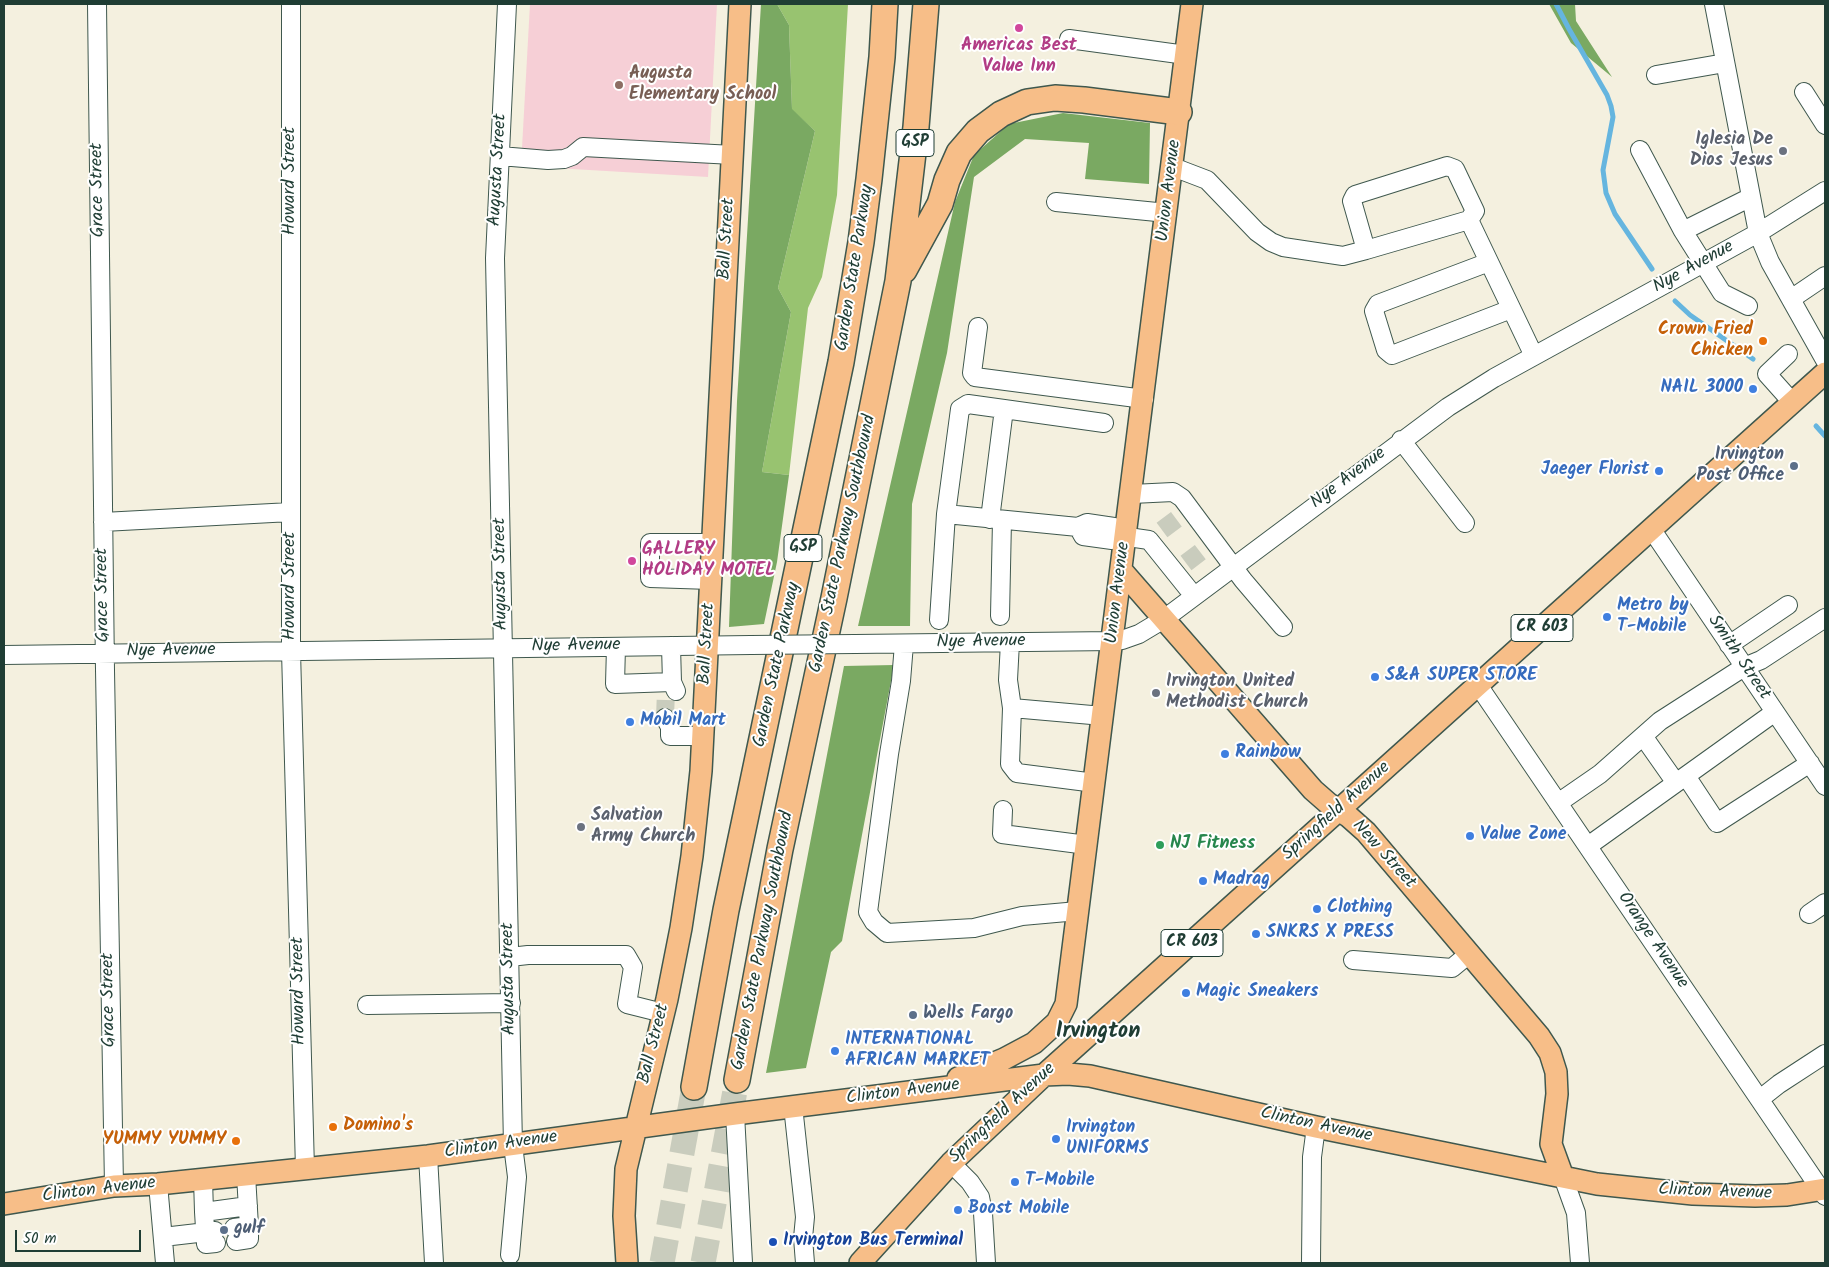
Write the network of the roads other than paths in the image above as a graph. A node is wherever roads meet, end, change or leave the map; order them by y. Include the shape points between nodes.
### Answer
1 (97, 4) edge
2 (291, 4) edge
3 (507, 4) edge
4 (740, 4) edge
5 (885, 4) edge
6 (926, 4) edge
7 (1192, 4) edge
8 (1714, 4) edge
9 (1069, 39) dead end
10 (1186, 54) junction
11 (1725, 63) junction
12 (1656, 75) dead end
13 (1804, 92) dead end
14 (1179, 112) junction
15 (1825, 125) edge
16 (1640, 150) dead end
17 (733, 155) junction
18 (500, 156) junction
19 (1173, 167) junction
20 (1825, 191) edge
21 (1751, 197) junction
22 (1056, 202) dead end
23 (1167, 213) junction
24 (1469, 220) junction
25 (1683, 230) junction
26 (1758, 233) junction
27 (1366, 250) junction
28 (1489, 262) junction
29 (1702, 264) junction
30 (1825, 276) edge
31 (898, 281) junction
32 (1791, 298) junction
33 (1748, 306) dead end
34 (1511, 309) junction
35 (978, 328) dead end
36 (1788, 354) dead end
37 (1534, 356) junction
38 (1825, 360) edge
39 (1825, 373) edge
40 (1144, 399) junction
41 (1792, 402) junction
42 (1004, 409) junction
43 (1104, 423) dead end
44 (1401, 440) junction
45 (1132, 494) junction
46 (291, 512) junction
47 (946, 514) junction
48 (996, 519) junction
49 (103, 522) junction
50 (1464, 523) dead end
51 (1652, 530) junction
52 (1124, 536) junction
53 (713, 543) junction
54 (1234, 566) junction
55 (1122, 571) junction
56 (711, 580) junction
57 (1194, 596) junction
58 (1788, 605) dead end
59 (1000, 616) dead end
60 (1825, 618) edge
61 (1164, 619) junction
62 (939, 620) dead end
63 (1283, 628) dead end
64 (1113, 641) junction
65 (1010, 642) junction
66 (904, 644) junction
67 (1729, 645) junction
68 (671, 646) junction
69 (707, 646) junction
70 (616, 647) junction
71 (504, 648) junction
72 (291, 651) junction
73 (104, 653) junction
74 (4, 654) edge
75 (1744, 667) junction
76 (1478, 686) junction
77 (1012, 708) junction
78 (1775, 712) junction
79 (1103, 716) junction
80 (670, 721) tunnel mouth
81 (703, 736) junction
82 (1643, 736) junction
83 (1810, 763) junction
84 (1681, 780) junction
85 (1095, 783) junction
86 (1825, 786) edge
87 (1558, 802) junction
88 (1003, 810) dead end
89 (1339, 810) junction
90 (1087, 845) junction
91 (1588, 846) junction
92 (1825, 903) edge
93 (1078, 911) junction
94 (1809, 914) dead end
95 (1469, 954) junction
96 (510, 956) junction
97 (1353, 960) dead end
98 (511, 1003) junction
99 (367, 1004) dead end
100 (663, 1013) junction
101 (1825, 1054) edge
102 (1044, 1075) junction
103 (737, 1080) tunnel mouth
104 (694, 1088) tunnel mouth
105 (917, 1091) junction
106 (1760, 1099) junction
107 (793, 1106) junction
108 (735, 1114) junction
109 (1316, 1127) junction
110 (634, 1128) junction
111 (513, 1146) junction
112 (428, 1156) junction
113 (951, 1163) junction
114 (305, 1169) junction
115 (246, 1175) junction
116 (1563, 1177) junction
117 (203, 1179) junction
118 (158, 1184) junction
119 (114, 1186) junction
120 (1824, 1191) edge
121 (4, 1204) edge
122 (248, 1206) junction
123 (204, 1212) junction
124 (239, 1232) dead end
125 (163, 1237) junction
126 (510, 1254) dead end
127 (165, 1263) edge
128 (434, 1263) edge
129 (627, 1263) edge
130 (743, 1263) edge
131 (805, 1263) edge
132 (860, 1263) edge
133 (986, 1263) edge
134 (1311, 1263) edge
135 (1580, 1263) edge

1 - 49 street, Grace Street
2 - 46 street, Howard Street
3 - 18 street, Augusta Street
4 - 17 main road, Ball Street
5 - 104 highway, Garden State Parkway / GSP via 869,179 842,362 726,910
6 - 31 highway, Garden State Parkway Southbound / GSP
7 - 10 main road, Union Avenue
8 - 11 street
9 - 10 street
10 - 14 main road, Union Avenue
11 - 12 street
11 - 21 street
13 - 15 street
14 - 19 main road, Union Avenue
14 - 31 highway via 1055,98 1027,102 1001,114 978,131 959,153 940,204
16 - 25 street
17 - 18 street via 583,146 564,159
17 - 53 main road, Ball Street
18 - 71 street, Augusta Street via 495,258
19 - 23 main road, Union Avenue
19 - 27 street via 1207,180 1270,242 1343,256
20 - 26 street, Nye Avenue
21 - 25 street
21 - 26 street
22 - 23 street
23 - 40 main road, Union Avenue
24 - 27 street
24 - 27 street via 1475,211 1455,169 1447,166 1355,195 1352,201
24 - 28 street
25 - 29 street
26 - 29 street, Nye Avenue
26 - 32 street
28 - 34 street
28 - 34 street via 1378,304 1374,311 1386,350 1392,355
29 - 33 street via 1722,293
29 - 37 street, Nye Avenue
30 - 32 street
31 - 103 highway, Garden State Parkway Southbound / GSP via 779,858
32 - 38 street
34 - 37 street
35 - 40 street via 972,373 975,377
36 - 41 street via 1767,374
37 - 44 street, Nye Avenue via 1464,397
39 - 41 main road, Springfield Avenue / CR 603
40 - 45 main road, Union Avenue
41 - 51 main road, Springfield Avenue / CR 603
42 - 43 street
42 - 47 street via 968,404 960,409
42 - 48 street
44 - 50 street
44 - 54 street, Nye Avenue
45 - 52 main road, Union Avenue
45 - 54 street via 1173,492 1182,498 1184,513 1209,546
46 - 49 street
46 - 72 street, Howard Street
47 - 48 street
47 - 62 street
48 - 52 street via 1078,527 1087,523 1114,527
48 - 59 street
49 - 73 street, Grace Street
51 - 67 street, Smith Street
51 - 76 main road, Springfield Avenue / CR 603
52 - 55 main road, Union Avenue
52 - 57 street via 1156,535 1180,567
53 - 56 main road, Ball Street
53 - 56 street via 650,543 650,578
54 - 57 street, Nye Avenue
54 - 63 street
55 - 61 main road, New Street
55 - 64 main road, Union Avenue
56 - 69 main road, Ball Street
57 - 61 street, Nye Avenue
58 - 67 street
60 - 75 street via 1761,660
61 - 64 street, Nye Avenue via 1139,634
61 - 89 main road, New Street via 1313,790
64 - 65 street, Nye Avenue
64 - 79 main road, Union Avenue
65 - 66 street, Nye Avenue
65 - 77 street via 1008,680
66 - 69 street, Nye Avenue, bridge
66 - 93 street via 868,912 874,922 886,933 974,928 1022,916
67 - 75 street, Smith Street
68 - 69 street, Nye Avenue
68 - 70 street, Nye Avenue
68 - 70 street via 671,688 615,684
69 - 81 main road, Ball Street
70 - 71 street, Nye Avenue
71 - 72 street, Nye Avenue
71 - 96 street, Augusta Street
72 - 73 street, Nye Avenue
72 - 114 street, Howard Street
73 - 74 street, Nye Avenue
73 - 119 street, Grace Street
75 - 78 street, Smith Street
75 - 82 street via 1660,721
76 - 87 street, Orange Avenue
76 - 89 main road, Springfield Avenue / CR 603
77 - 79 street
77 - 85 street via 1010,764 1017,773
78 - 83 street, Smith Street
78 - 84 street
79 - 85 main road, Union Avenue
80 - 81 street via 670,736
81 - 100 main road, Ball Street via 688,882
82 - 84 street
82 - 87 street via 1600,774
83 - 84 street via 1717,823
83 - 86 street, Smith Street
84 - 91 street
85 - 90 main road, Union Avenue
87 - 91 street, Orange Avenue
88 - 90 street via 1002,834
89 - 95 main road, New Street via 1366,832
89 - 102 main road, Springfield Avenue / CR 603
90 - 93 main road, Union Avenue
91 - 106 street, Orange Avenue
92 - 94 street
93 - 105 main road, Union Avenue via 1066,1004 1051,1030 1004,1059
95 - 97 street via 1452,968
95 - 116 main road, New Street via 1550,1053 1557,1082 1551,1144
96 - 98 street, Augusta Street
96 - 100 street via 626,955 633,967 628,1004
98 - 99 street
98 - 111 street, Augusta Street
100 - 110 main road, Ball Street
101 - 106 street
102 - 105 main road, Clinton Avenue
102 - 109 main road, Clinton Avenue via 1090,1076
102 - 113 main road, Springfield Avenue / CR 603
105 - 107 main road, Clinton Avenue
106 - 120 street, Orange Avenue
107 - 108 main road, Clinton Avenue
107 - 131 street via 805,1217
108 - 110 main road, Clinton Avenue
108 - 130 street
109 - 116 main road, Clinton Avenue
109 - 134 street via 1312,1157
110 - 111 main road, Clinton Avenue
110 - 129 main road, Ball Street via 624,1192
111 - 112 main road, Clinton Avenue
111 - 126 street, Augusta Street via 516,1177
112 - 114 main road, Clinton Avenue
112 - 128 street
113 - 132 main road, Springfield Avenue / CR 603
113 - 133 street via 980,1197
114 - 115 main road, Clinton Avenue
115 - 117 main road, Clinton Avenue
115 - 122 street
116 - 120 main road, Clinton Avenue via 1693,1194 1755,1196
116 - 135 street via 1576,1213
117 - 118 main road, Clinton Avenue
117 - 123 street
118 - 119 main road, Clinton Avenue
118 - 125 street
119 - 121 main road, Clinton Avenue
122 - 123 street
122 - 124 street
123 - 125 street via 212,1235
125 - 127 street

